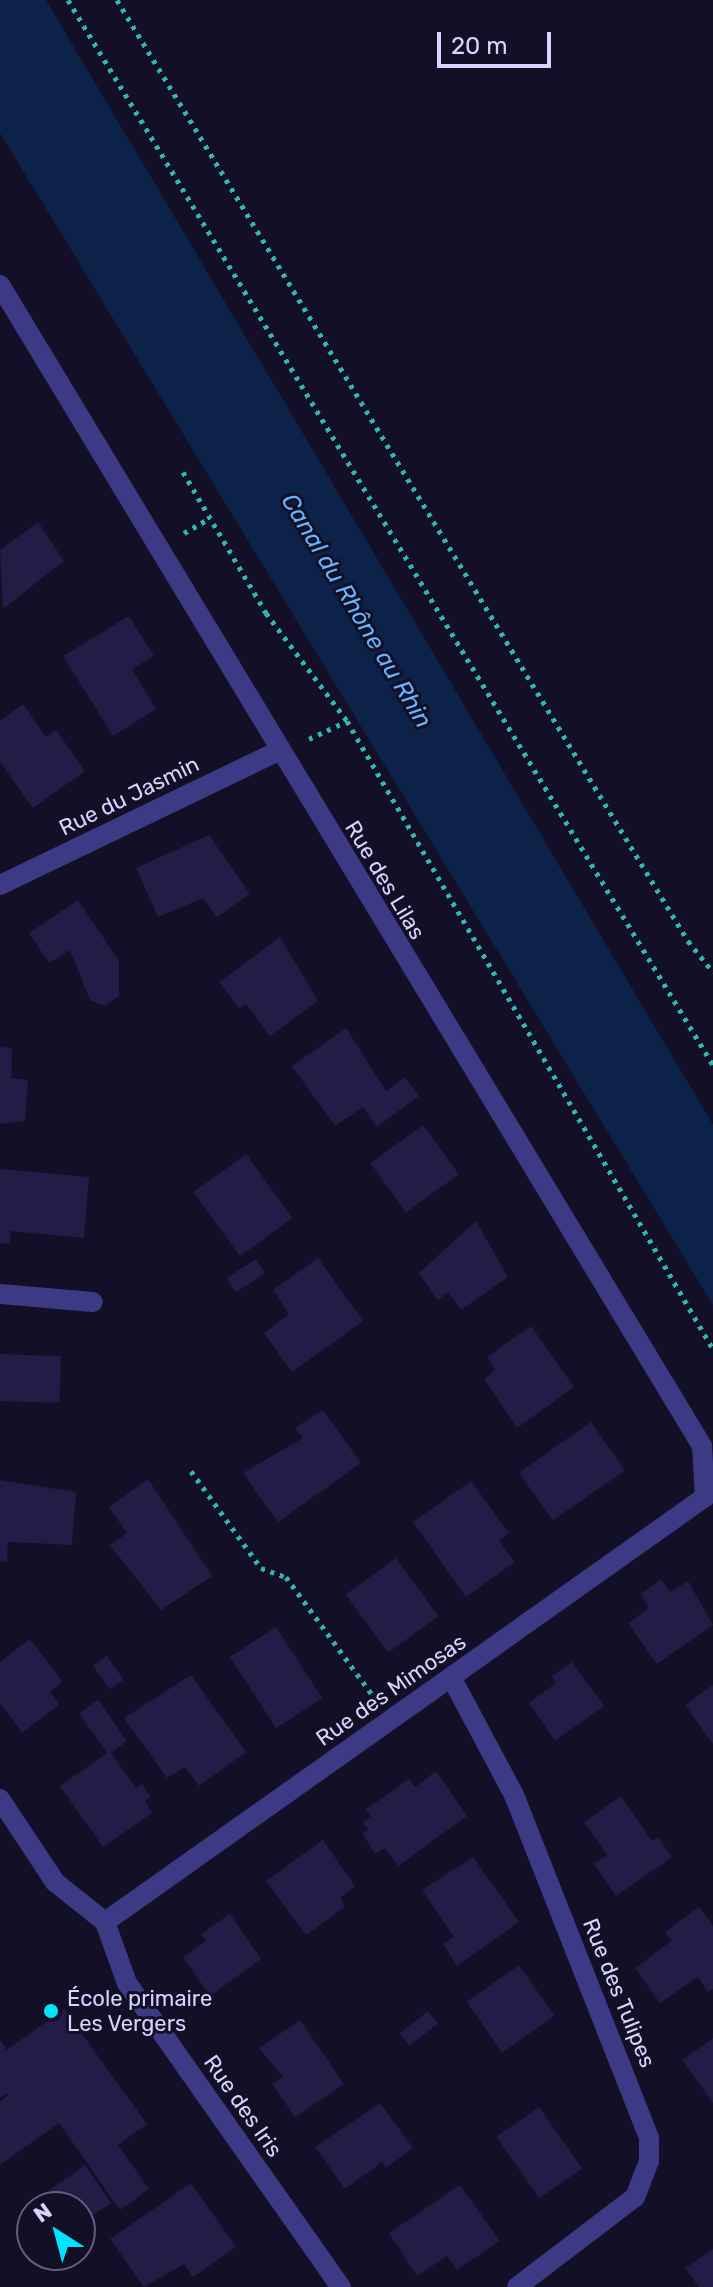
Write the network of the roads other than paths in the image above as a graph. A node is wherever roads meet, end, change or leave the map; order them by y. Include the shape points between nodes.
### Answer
1 (0, 285) edge
2 (279, 751) junction
3 (0, 885) edge
4 (0, 1294) edge
5 (93, 1302) dead end
6 (709, 1499) edge
7 (451, 1677) junction
8 (0, 1799) edge
9 (105, 1922) junction
10 (341, 2287) edge
11 (517, 2287) edge

1 - 2 street, Rue des Lilas
2 - 3 street, Rue du Jasmin
2 - 6 street, Rue des Lilas via 702,1446
4 - 5 street
6 - 7 street, Rue des Mimosas
7 - 9 street, Rue des Mimosas
7 - 11 street, Rue des Tulipes via 514,1795 649,2138 649,2161 635,2197
8 - 9 street via 55,1882
9 - 10 street, Rue des Iris via 127,1983

